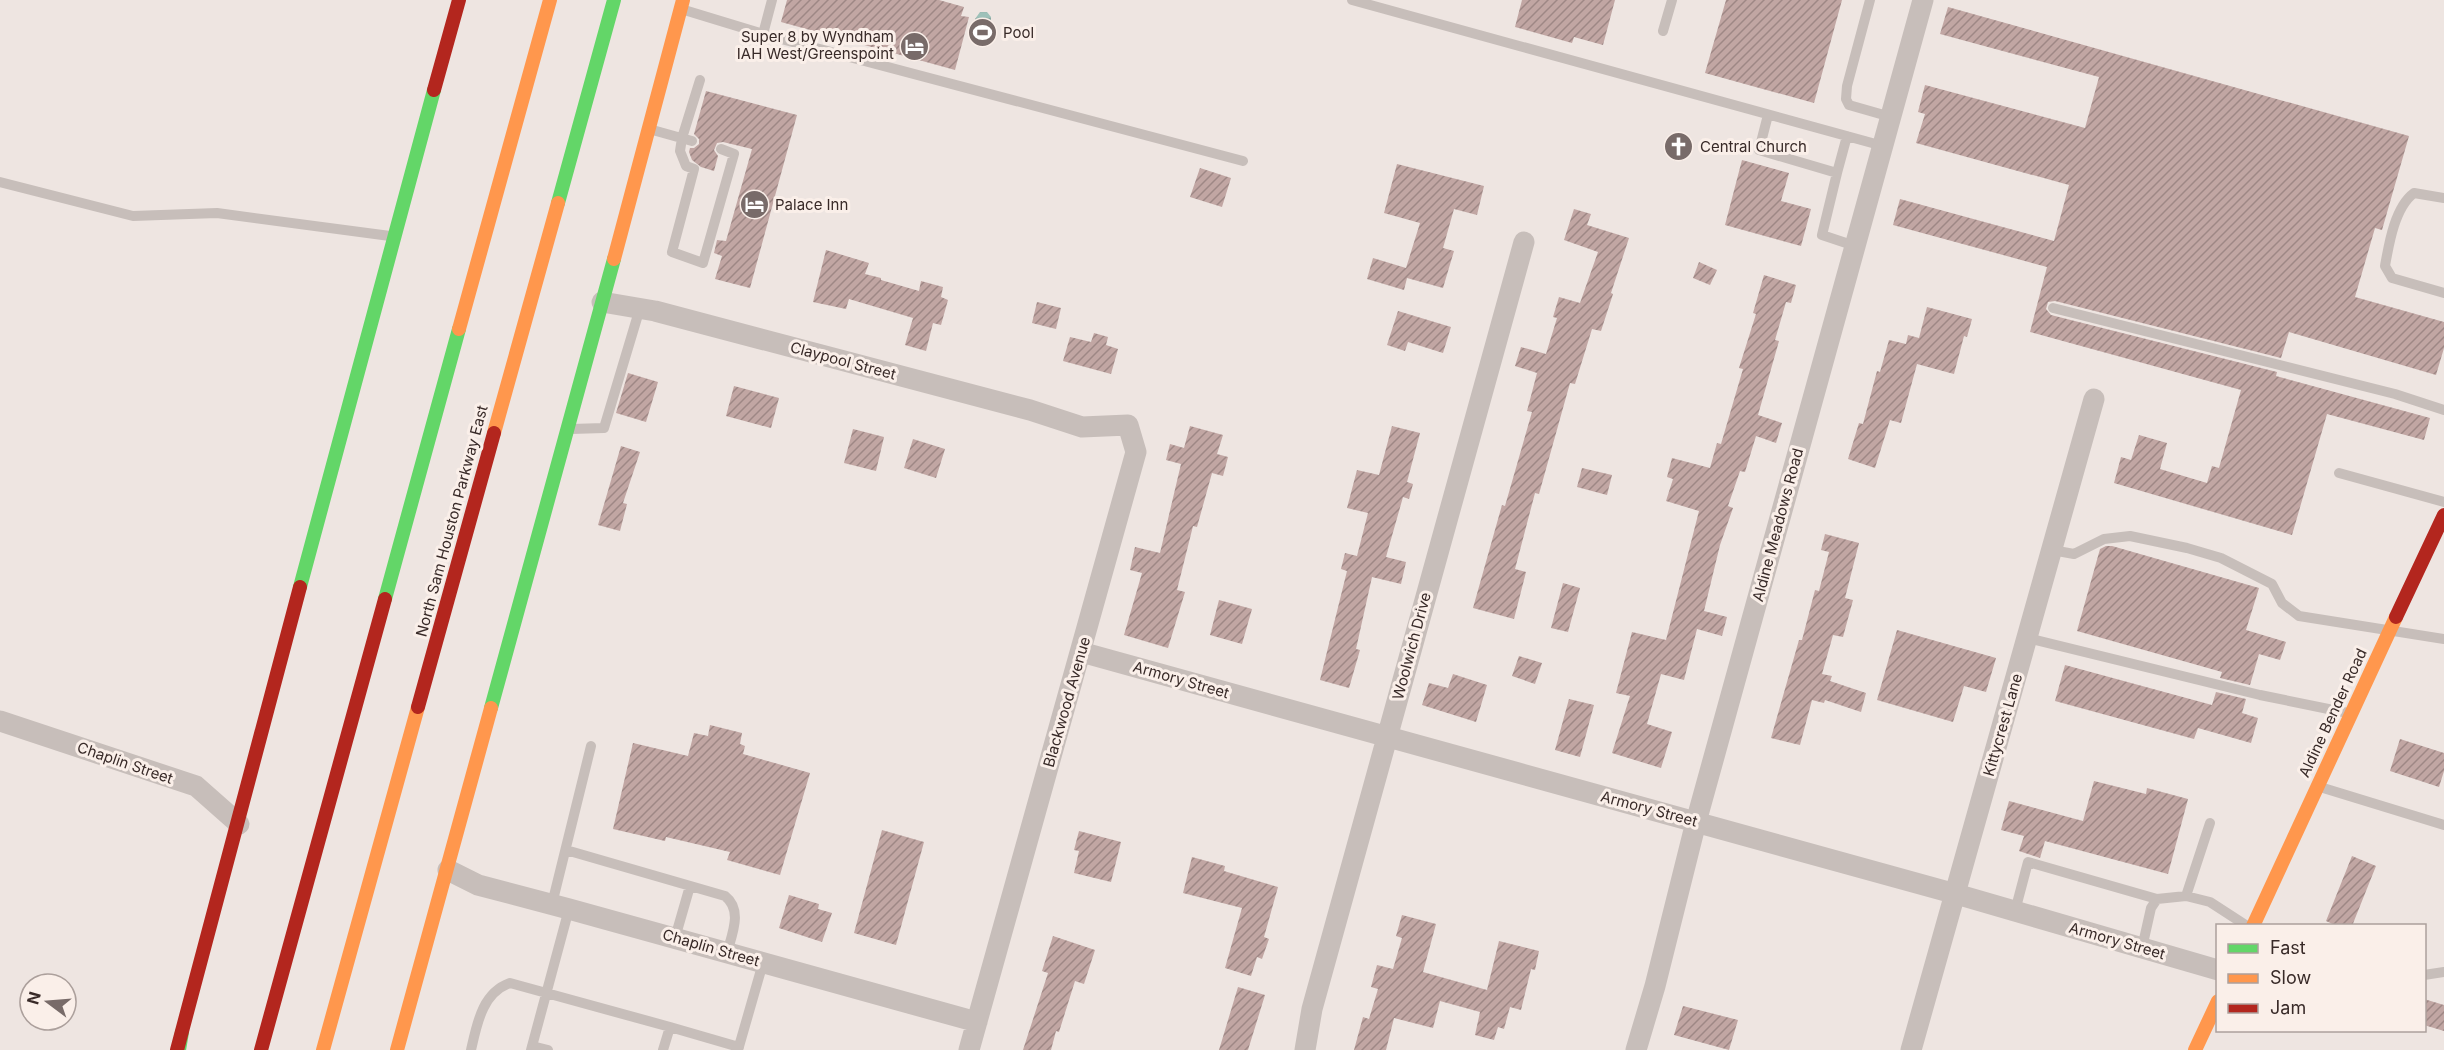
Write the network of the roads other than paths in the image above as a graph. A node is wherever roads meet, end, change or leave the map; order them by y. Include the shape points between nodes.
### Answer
1 (459, 0) edge
2 (549, 0) edge
3 (614, 0) edge
4 (772, 0) edge
5 (1352, 0) edge
6 (1672, 0) edge
7 (1870, 0) edge
8 (1923, 0) edge
9 (682, 4) edge
10 (1663, 31) dead end
11 (763, 34) junction
12 (700, 80) dead end
13 (1768, 115) junction
14 (1891, 117) junction
15 (649, 129) junction
16 (1847, 136) junction
17 (687, 140) junction
18 (1882, 146) junction
19 (721, 149) dead end
20 (1243, 161) dead end
21 (1838, 173) junction
22 (0, 183) edge
23 (2444, 198) edge
24 (393, 237) junction
25 (1524, 242) dead end
26 (1856, 246) junction
27 (2444, 293) edge
28 (602, 302) junction
29 (640, 308) junction
30 (2053, 308) dead end
31 (2094, 399) dead end
32 (2444, 410) edge
33 (1082, 427) joint
34 (568, 429) junction
35 (2339, 473) dead end
36 (2444, 502) edge
37 (2444, 515) edge
38 (2440, 534) edge
39 (2052, 550) junction
40 (2390, 632) junction
41 (2027, 638) junction
42 (2444, 639) edge
43 (1081, 652) junction
44 (2351, 714) junction
45 (0, 721) edge
46 (1387, 738) junction
47 (591, 747) dead end
48 (2317, 786) junction
49 (1696, 822) junction
50 (2210, 823) dead end
51 (239, 824) junction
52 (2444, 825) edge
53 (566, 850) junction
54 (448, 870) junction
55 (690, 886) junction
56 (1956, 894) junction
57 (2186, 896) junction
58 (2157, 899) junction
59 (561, 906) junction
60 (2015, 911) junction
61 (2244, 924) edge
62 (2254, 924) edge
63 (675, 938) junction
64 (2142, 948) junction
65 (727, 953) junction
66 (763, 963) junction
67 (2216, 970) edge
68 (2444, 972) edge
69 (2426, 975) edge
70 (547, 993) junction
71 (2216, 1003) edge
72 (977, 1023) junction
73 (670, 1028) junction
74 (532, 1048) edge
75 (738, 1048) edge
76 (178, 1050) edge
77 (261, 1050) edge
78 (323, 1050) edge
79 (398, 1050) edge
80 (471, 1050) edge
81 (548, 1050) edge
82 (663, 1050) edge
83 (969, 1050) edge
84 (1305, 1050) edge
85 (1636, 1050) edge
86 (1911, 1050) edge
87 (2195, 1050) edge

1 - 24 main road
2 - 77 main road
3 - 78 main road, North Sam Houston Parkway East
4 - 11 lane
5 - 13 lane
6 - 10 lane
7 - 14 lane via 1846,99 1849,105
8 - 14 street, Aldine Meadows Road
9 - 11 lane
9 - 15 main road
11 - 20 lane
12 - 17 lane
13 - 16 lane
13 - 21 lane via 1759,150
14 - 18 street, Aldine Meadows Road
15 - 17 lane
15 - 28 main road
16 - 18 lane
16 - 21 lane
17 - 19 lane via 680,151 682,160 694,169 672,252 703,263 734,154
18 - 26 street, Aldine Meadows Road
21 - 26 lane via 1822,235
22 - 24 lane via 133,216 217,213
23 - 27 lane via 2414,193 2406,199 2385,266 2392,278
24 - 51 main road
25 - 46 street, Woolwich Drive
26 - 49 street, Aldine Meadows Road
28 - 29 street, Claypool Street
28 - 34 main road
29 - 33 street, Claypool Street
29 - 34 lane via 604,428
30 - 32 lane via 2395,393
31 - 39 street, Kittycrest Lane
33 - 43 street, Blackwood Avenue via 1128,425 1136,452
34 - 54 main road
35 - 36 lane
37 - 38 main road, Aldine Bender Road
38 - 40 main road, Aldine Bender Road
39 - 40 lane via 2074,554 2104,539 2130,536 2187,548 2221,558 2272,584 2282,603 2299,616
39 - 41 street, Kittycrest Lane
40 - 42 lane
40 - 44 main road, Aldine Bender Road
41 - 44 lane
41 - 56 street, Kittycrest Lane
43 - 46 street, Armory Street
43 - 72 street, Blackwood Avenue
44 - 48 main road, Aldine Bender Road
45 - 51 street, Chaplin Street via 196,786
46 - 49 street, Armory Street
46 - 84 street, Woolwich Drive via 1312,1009
47 - 53 lane
48 - 52 lane
48 - 62 main road, Aldine Bender Road
49 - 56 street, Armory Street
49 - 85 street, Aldine Meadows Road
50 - 57 lane
51 - 76 main road
53 - 55 lane
53 - 59 lane
54 - 59 street, Chaplin Street via 478,885
54 - 79 main road
55 - 63 lane
55 - 65 lane via 732,901 736,917
56 - 60 street, Armory Street
56 - 86 street, Kittycrest Lane
57 - 58 lane
57 - 61 lane via 2210,902
58 - 60 lane via 2028,862
58 - 64 lane via 2151,908
59 - 63 street, Chaplin Street
59 - 70 lane
60 - 64 street, Armory Street
63 - 65 street, Chaplin Street
64 - 67 street, Armory Street
65 - 66 street, Chaplin Street
66 - 72 street, Chaplin Street
66 - 75 lane
68 - 69 lane
70 - 73 lane
70 - 74 lane
70 - 80 lane via 510,983 498,987 481,1011
71 - 87 main road
72 - 83 street, Blackwood Avenue
73 - 75 lane
73 - 82 lane
74 - 81 lane

